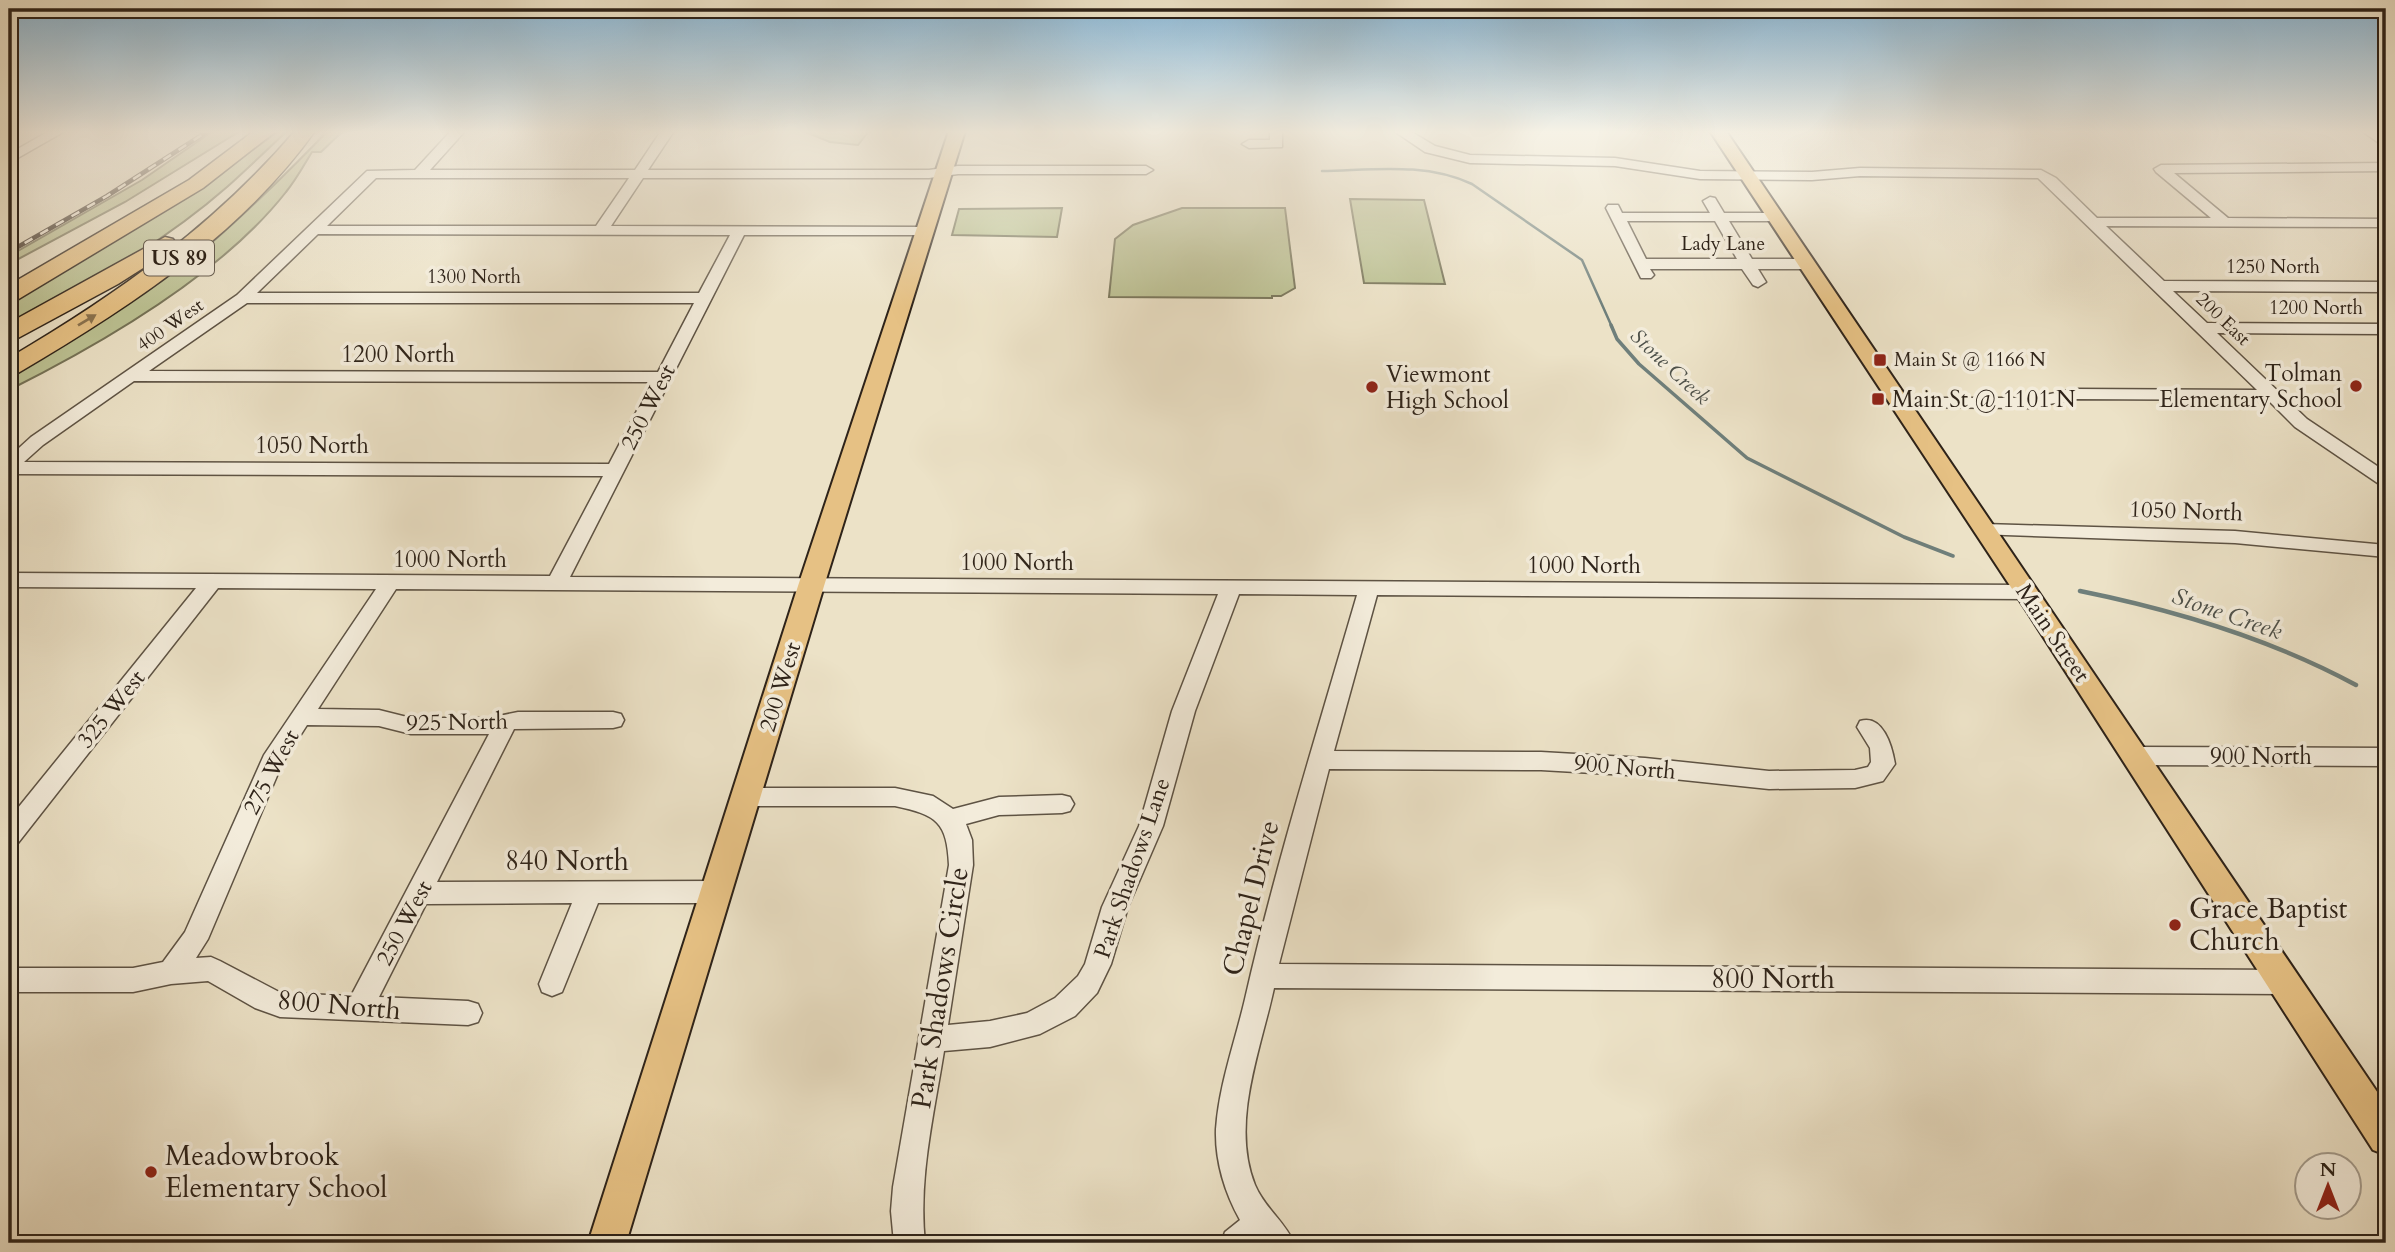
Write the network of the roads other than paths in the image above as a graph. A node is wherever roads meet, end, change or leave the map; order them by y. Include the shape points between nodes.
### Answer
1 (165, 189) edge
2 (187, 189) edge
3 (234, 189) edge
4 (254, 189) edge
5 (356, 189) edge
6 (629, 189) edge
7 (938, 189) edge
8 (1757, 189) edge
9 (2060, 189) edge
10 (2185, 189) edge
11 (1710, 201) dead end
12 (1720, 217) junction
13 (1775, 217) junction
14 (2094, 222) junction
15 (2225, 223) junction
16 (2386, 223) edge
17 (313, 230) junction
18 (601, 230) junction
19 (739, 230) junction
20 (925, 231) junction
21 (1747, 264) junction
22 (1806, 264) junction
23 (9, 272) edge
24 (1758, 282) dead end
25 (2159, 286) junction
26 (2386, 287) edge
27 (9, 295) edge
28 (243, 298) junction
29 (704, 298) junction
30 (2203, 328) junction
31 (2386, 329) edge
32 (9, 333) edge
33 (9, 368) edge
34 (132, 376) junction
35 (663, 377) junction
36 (2271, 395) junction
37 (1899, 403) junction
38 (9, 467) edge
39 (615, 470) junction
40 (2386, 480) edge
41 (1984, 530) junction
42 (2383, 554) edge
43 (9, 580) edge
44 (213, 582) junction
45 (390, 583) junction
46 (556, 584) junction
47 (811, 586) junction
48 (1230, 588) junction
49 (1369, 589) junction
50 (2025, 592) junction
51 (301, 717) junction
52 (613, 720) dead end
53 (506, 723) junction
54 (1868, 727) dead end
55 (2135, 756) junction
56 (2386, 757) edge
57 (1320, 760) junction
58 (746, 797) junction
59 (1062, 803) dead end
60 (950, 819) junction
61 (9, 836) edge
62 (589, 892) junction
63 (716, 892) junction
64 (418, 893) junction
65 (171, 972) junction
66 (1263, 975) junction
67 (9, 979) edge
68 (2284, 982) junction
69 (552, 984) dead end
70 (358, 1010) junction
71 (468, 1013) dead end
72 (931, 1039) junction
73 (2386, 1136) edge
74 (1258, 1237) edge
75 (607, 1243) edge
76 (909, 1243) edge

1 - 23 highway
2 - 27 highway, US 89
3 - 32 highway via 176,237 110,279
33 -> 4 highway, US 89 via 121,300 196,245
5 - 17 street, 400 West
6 - 18 street
7 - 20 main road, 200 West
8 - 13 main road, Main Street
9 - 14 street, 200 East
10 - 15 street
11 - 12 street
12 - 13 street
12 - 21 street
12 - 21 street, Lady Lane via 1616,212 1643,270
13 - 22 main road, Main Street
14 - 15 street
14 - 25 street, 200 East
15 - 16 street
17 - 18 street
17 - 28 street, 400 West
18 - 19 street
19 - 20 street
19 - 29 street, 250 West
20 - 47 main road, 200 West
21 - 22 street, Lady Lane
21 - 24 street
22 - 37 main road, Main Street
25 - 26 street, 1250 North
25 - 30 street, 200 East
28 - 29 street, 1300 North
28 - 34 street, 400 West
29 - 35 street, 250 West
30 - 31 street, 1200 North
30 - 36 street, 200 East
34 - 35 street, 1200 North
34 - 38 street, 400 West via 37,441
35 - 39 street, 250 West
36 - 37 street via 2074,394 2031,403
36 - 40 street, 200 East via 2310,430
37 - 41 main road, Main Street
38 - 39 street, 1050 North
39 - 46 street, 250 West
41 - 42 street, 1050 North via 2235,537
41 - 50 main road, Main Street
43 - 44 street, 1000 North
44 - 45 street, 1000 North
44 - 61 street, 325 West
45 - 46 street, 1000 North
45 - 51 street, 275 West
46 - 47 street, 1000 North
47 - 48 street, 1000 North
47 - 58 main road, 200 West
48 - 49 street, 1000 North
48 - 72 street, Park Shadows Lane via 1171,752 1138,862 1115,905 1103,952 1088,985 1065,1007 1032,1024
49 - 50 street, 1000 North
49 - 57 street, Chapel Drive
50 - 55 main road, Main Street
51 - 53 street, 925 North via 371,717 411,726
51 - 65 street, 275 West via 265,773 195,939
52 - 53 street, 925 North
53 - 64 street, 250 West
54 - 57 street, 900 North via 1881,747 1883,764 1875,775 1856,779 1750,779 1541,761
55 - 56 street, 900 North
55 - 68 main road, Main Street
57 - 66 street, Chapel Drive
58 - 60 street via 911,799
58 - 63 main road, 200 West
59 - 60 street via 999,806
60 - 72 street, Park Shadows Circle via 960,840 961,865
62 - 63 street, 840 North
62 - 64 street, 840 North
62 - 69 street
63 - 75 main road, 200 West
64 - 70 street, 250 West
65 - 67 street, 800 North via 134,980
65 - 70 street, 800 North via 211,968 280,1005
66 - 68 street, 800 North
66 - 74 street, Chapel Drive via 1231,1128 1235,1167
68 - 73 main road, Main Street
70 - 71 street, 800 North
72 - 76 street, Park Shadows Circle via 906,1211

